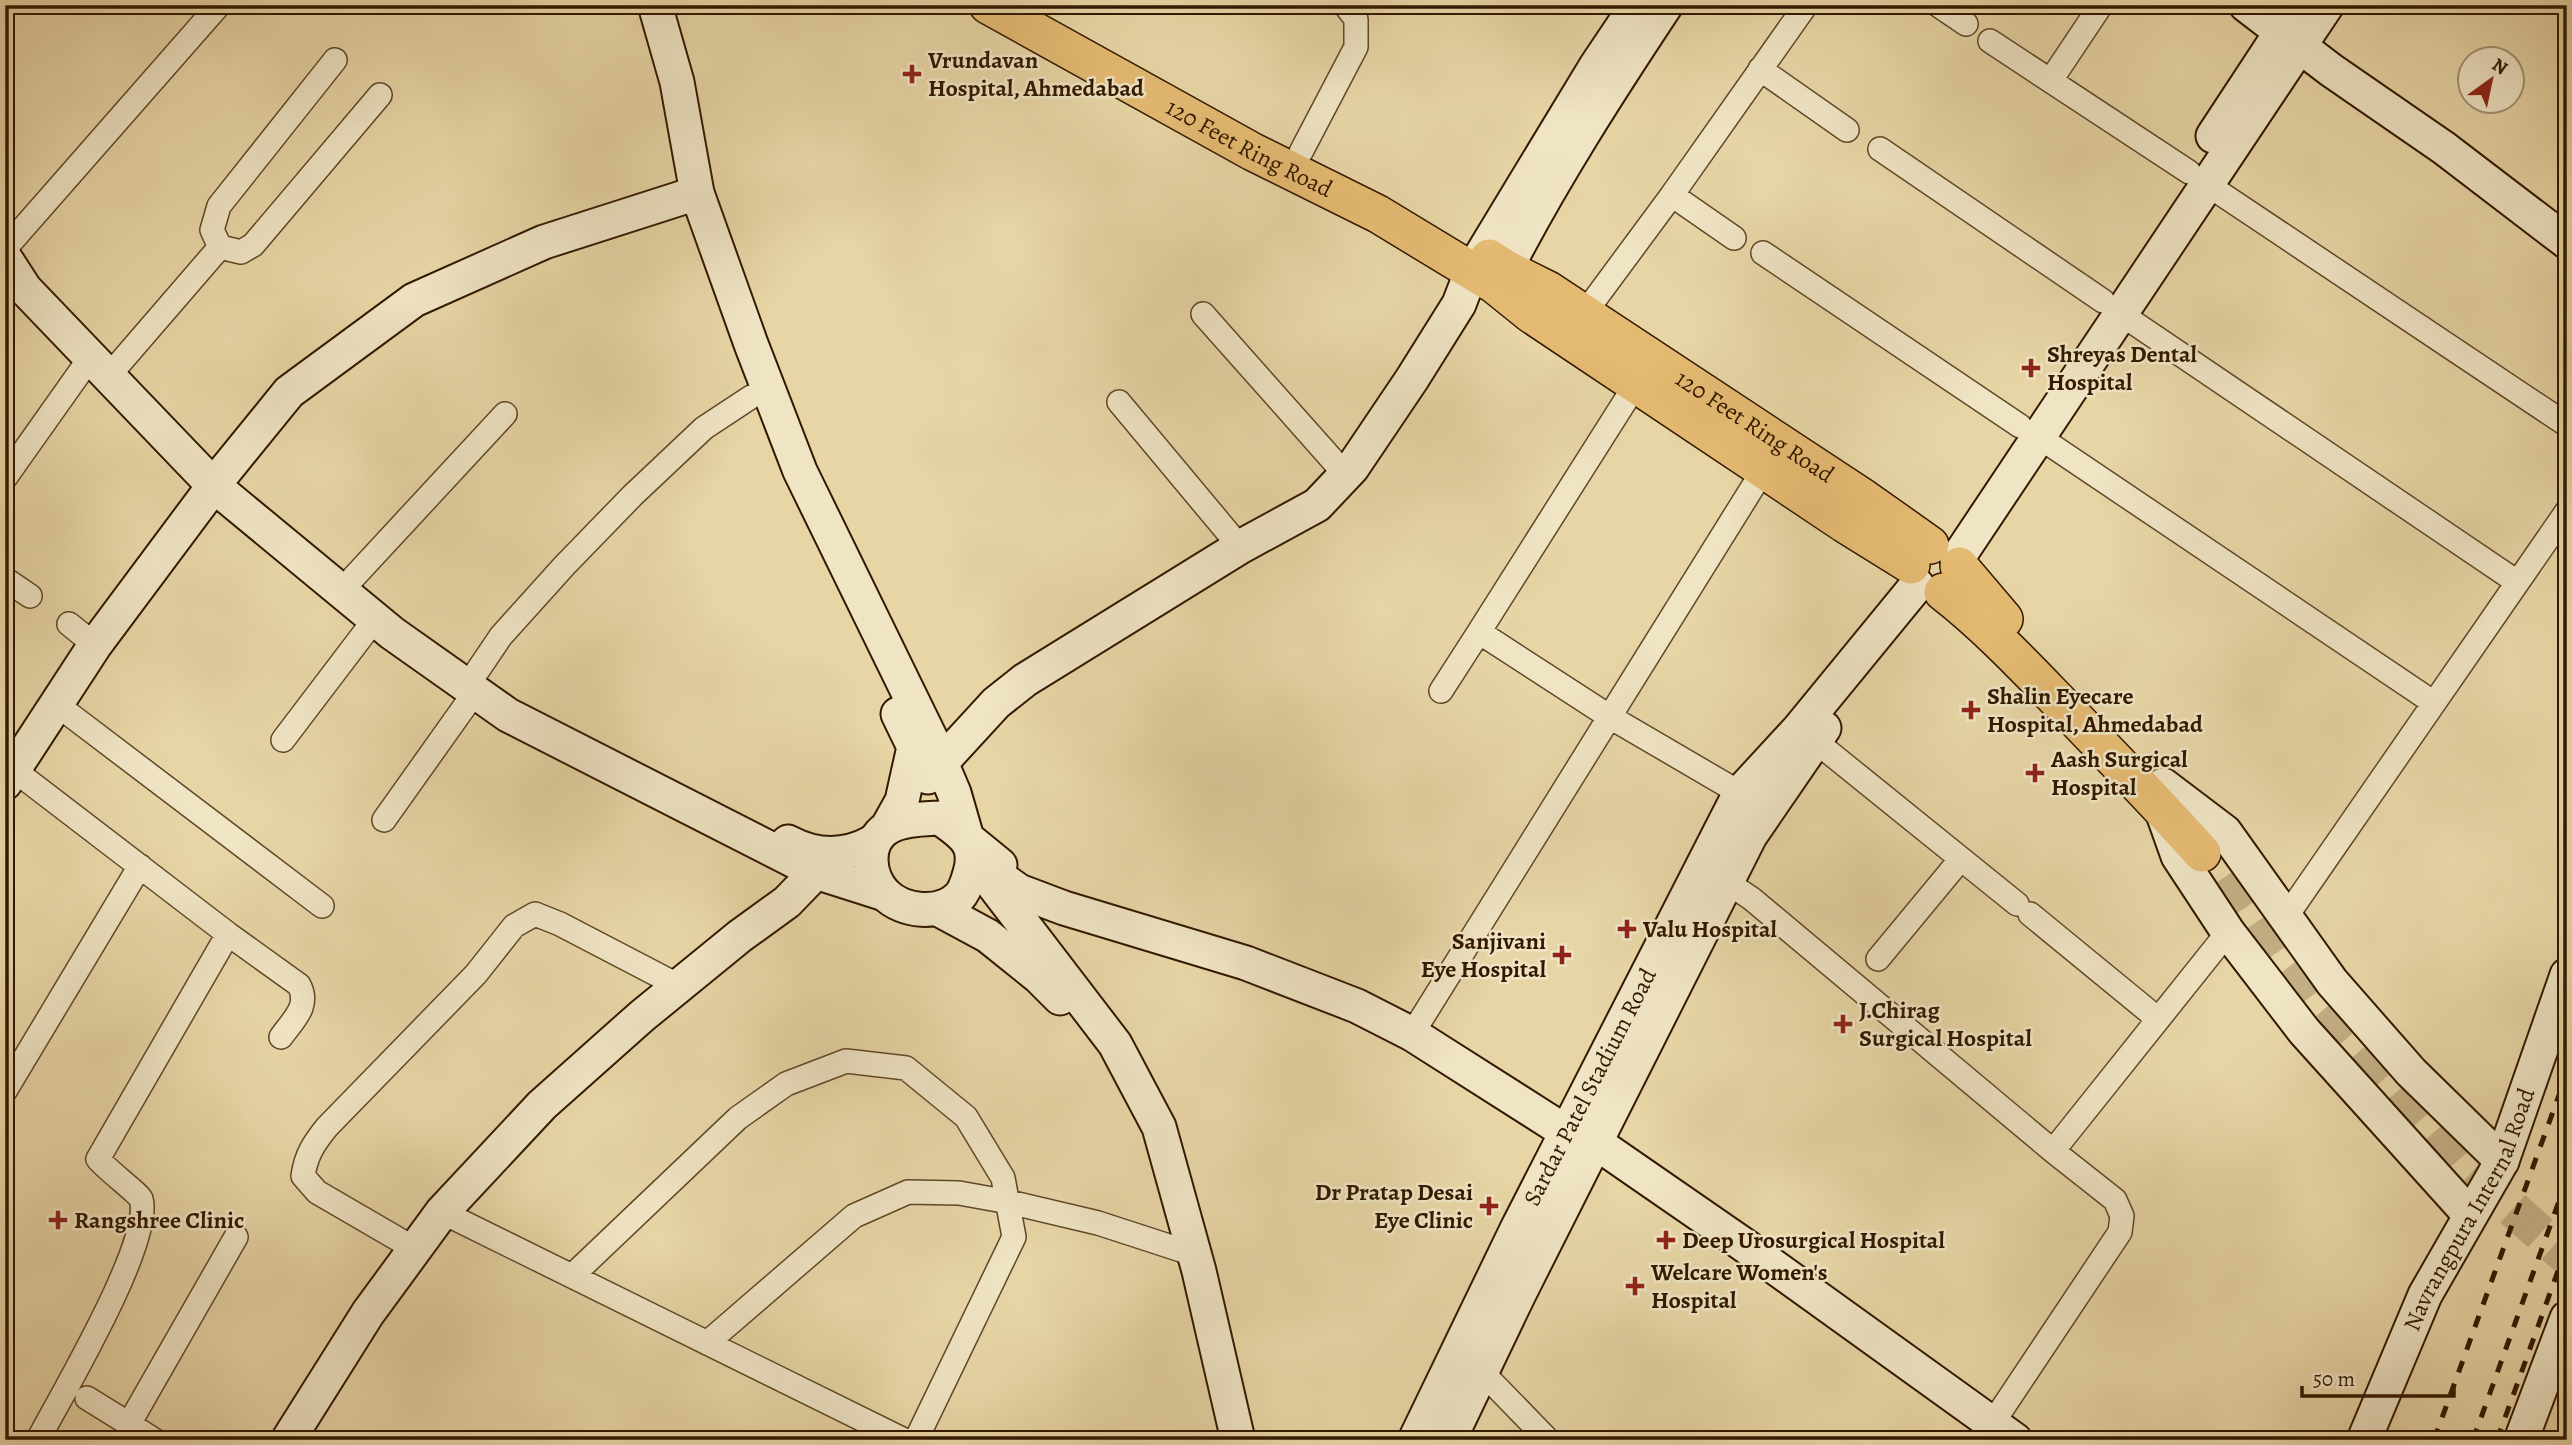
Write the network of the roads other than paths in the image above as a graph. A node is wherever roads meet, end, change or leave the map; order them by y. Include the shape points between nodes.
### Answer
1 (219, 5) edge
2 (636, 5) edge
3 (655, 5) edge
4 (988, 5) edge
5 (1032, 5) edge
6 (1345, 5) edge
7 (1637, 5) edge
8 (1666, 5) edge
9 (1806, 5) edge
10 (1938, 5) edge
11 (2101, 5) edge
12 (2246, 5) edge
13 (2327, 5) edge
14 (1966, 24) dead end
15 (2294, 28) edge
16 (1990, 41) dead end
17 (335, 60) dead end
18 (1760, 69) junction
19 (2051, 80) junction
20 (380, 96) dead end
21 (1847, 130) dead end
22 (1880, 149) dead end
23 (1301, 152) junction
24 (2198, 179) junction
25 (688, 195) junction
26 (1672, 195) junction
27 (1734, 238) dead end
28 (2567, 242) edge
29 (7, 244) edge
30 (220, 247) junction
31 (1763, 253) dead end
32 (1489, 270) junction
33 (2112, 308) junction
34 (1203, 314) dead end
35 (1584, 314) junction
36 (105, 361) junction
37 (1636, 384) junction
38 (751, 397) junction
39 (1119, 402) dead end
40 (505, 414) dead end
41 (2567, 425) edge
42 (2030, 431) junction
43 (1764, 469) junction
44 (1345, 474) junction
45 (5, 478) edge
46 (219, 479) junction
47 (2567, 511) edge
48 (1240, 547) junction
49 (1936, 569) junction
50 (353, 578) junction
51 (5, 579) edge
52 (2517, 583) junction
53 (30, 596) dead end
54 (374, 619) junction
55 (69, 624) dead end
56 (1479, 632) junction
57 (95, 645) junction
58 (476, 682) junction
59 (1441, 691) dead end
60 (2434, 703) junction
61 (56, 704) junction
62 (1610, 717) junction
63 (1807, 734) junction
64 (283, 740) dead end
65 (9, 776) edge
66 (948, 778) junction
67 (1740, 793) junction
68 (2162, 796) junction
69 (384, 820) dead end
70 (887, 824) junction
71 (2200, 841) tunnel mouth
72 (971, 849) junction
73 (1960, 860) junction
74 (819, 863) junction
75 (140, 866) junction
76 (1715, 874) junction
77 (885, 894) junction
78 (322, 906) dead end
79 (938, 909) junction
80 (2286, 917) junction
81 (2228, 932) junction
82 (228, 934) junction
83 (1878, 959) dead end
84 (2567, 975) edge
85 (679, 985) junction
86 (2158, 1019) junction
87 (1412, 1034) junction
88 (281, 1037) dead end
89 (5, 1091) edge
90 (1581, 1137) junction
91 (2053, 1151) junction
92 (2502, 1161) junction
93 (1009, 1202) junction
94 (442, 1212) junction
95 (2470, 1215) junction
96 (236, 1237) dead end
97 (415, 1248) junction
98 (1187, 1250) junction
99 (572, 1276) junction
100 (2567, 1318) edge
101 (707, 1343) junction
102 (1482, 1371) junction
103 (88, 1398) dead end
104 (129, 1423) junction
105 (2003, 1432) edge
106 (38, 1440) edge
107 (154, 1440) edge
108 (288, 1440) edge
109 (904, 1440) edge
110 (916, 1440) edge
111 (1215, 1440) edge
112 (1238, 1440) edge
113 (1415, 1440) edge
114 (1449, 1440) edge
115 (1548, 1440) edge
116 (2364, 1440) edge
117 (2521, 1440) edge

1 - 29 street
2 - 25 street
3 - 25 street via 677,82
4 - 32 main road, 120 Feet Ring Road via 1253,152
5 - 23 main road, 120 Feet Ring Road
6 - 23 street via 1356,19 1356,47
7 - 32 street via 1589,78
8 - 32 street via 1528,225
9 - 18 street
10 - 14 street
11 - 19 street
12 - 15 street
13 - 15 street, Sardar Patel Stadium Road
15 - 24 street, Sardar Patel Stadium Road
15 - 28 street
16 - 19 street
17 - 30 street via 219,206 212,230
18 - 21 street
18 - 26 street
19 - 24 street
20 - 30 street via 253,245 241,252
22 - 33 street
23 - 32 main road, 120 Feet Ring Road via 1385,194
24 - 33 street, Sardar Patel Stadium Road
24 - 41 street
25 - 38 street
25 - 46 street via 544,242 414,300 289,392
25 - 66 street via 800,471
26 - 27 street
26 - 35 street
29 - 36 street via 25,289
30 - 36 street
31 - 42 street
32 - 35 main road, 120 Feet Ring Road via 1548,290
32 - 37 main road, 120 Feet Ring Road via 1531,314
32 - 44 street via 1459,304
32 - 66 street via 1471,311 1363,477 1326,516 1033,692 1005,713
33 - 42 street, Sardar Patel Stadium Road
33 - 52 street
34 - 44 street
35 - 49 main road, 120 Feet Ring Road via 1865,499
36 - 45 street
36 - 46 street
37 - 43 main road, 120 Feet Ring Road
37 - 56 street
38 - 58 street via 704,428 565,565 501,636
38 - 70 street via 783,478 914,747
39 - 48 street
40 - 50 street
42 - 49 street, Sardar Patel Stadium Road
42 - 60 street
43 - 49 main road, 120 Feet Ring Road
43 - 62 street
44 - 48 street via 1317,505
46 - 50 street
46 - 54 street
46 - 57 street
47 - 52 street
48 - 66 street via 1025,680 996,703
49 - 63 street, Sardar Patel Stadium Road via 1900,639
49 - 68 main road, 120 Feet Ring Road via 1988,602
50 - 58 street
51 - 53 street
52 - 60 street
54 - 58 street
54 - 64 street
55 - 57 street
56 - 59 street
56 - 62 street
57 - 61 street
58 - 69 street
58 - 74 street via 508,715
60 - 80 street
61 - 65 street
61 - 78 street
62 - 67 street
62 - 87 street
63 - 67 street, Sardar Patel Stadium Road
63 - 73 street
63 - 76 street, Sardar Patel Stadium Road via 1750,836
65 - 75 street
66 - 70 street
66 - 72 street
67 - 76 street, Sardar Patel Stadium Road
68 - 71 main road, 120 Feet Ring Road
68 - 80 street via 2225,832
68 - 81 street via 2178,856
70 - 72 street via 940,818
70 - 74 street via 856,851
70 - 77 street via 870,867
72 - 79 street via 960,897
72 - 87 street via 1064,908 1246,963 1357,1006
72 - 98 street via 1115,1044 1159,1127
73 - 83 street
73 - 86 street
74 - 77 street
74 - 85 street via 787,902
75 - 82 street
75 - 89 street
76 - 90 street, Sardar Patel Stadium Road
76 - 91 street via 1772,915
77 - 79 street via 912,909
79 - 98 street via 988,936 1039,977 1089,1027 1132,1097
80 - 92 street via 2332,982 2411,1072
81 - 86 street
81 - 95 street via 2304,1031
82 - 88 street via 299,985 304,1004
82 - 106 street via 98,1159 141,1200 139,1235 127,1269
84 - 92 street, Navrangpura Internal Road
85 - 94 street via 542,1105
85 - 97 street via 535,914 514,926 475,974 327,1127 305,1161 303,1176 317,1192
86 - 91 street
87 - 90 street
90 - 102 street, Sardar Patel Stadium Road
90 - 105 street via 1744,1245
90 - 113 street, Sardar Patel Stadium Road
91 - 105 street via 2115,1200 2122,1216 2120,1232
92 - 95 street, Navrangpura Internal Road
93 - 98 street
93 - 99 street via 1003,1178 966,1117 906,1068 846,1061 786,1084 738,1118
93 - 101 street via 959,1193 908,1192 854,1216
93 - 110 street via 1014,1237
94 - 97 street
94 - 99 street
95 - 116 street, Navrangpura Internal Road via 2413,1320
96 - 104 street
97 - 108 street
98 - 111 street
98 - 112 street
99 - 101 street
100 - 117 street
101 - 109 street
102 - 114 street, Sardar Patel Stadium Road
102 - 115 street
103 - 104 street
104 - 107 street

